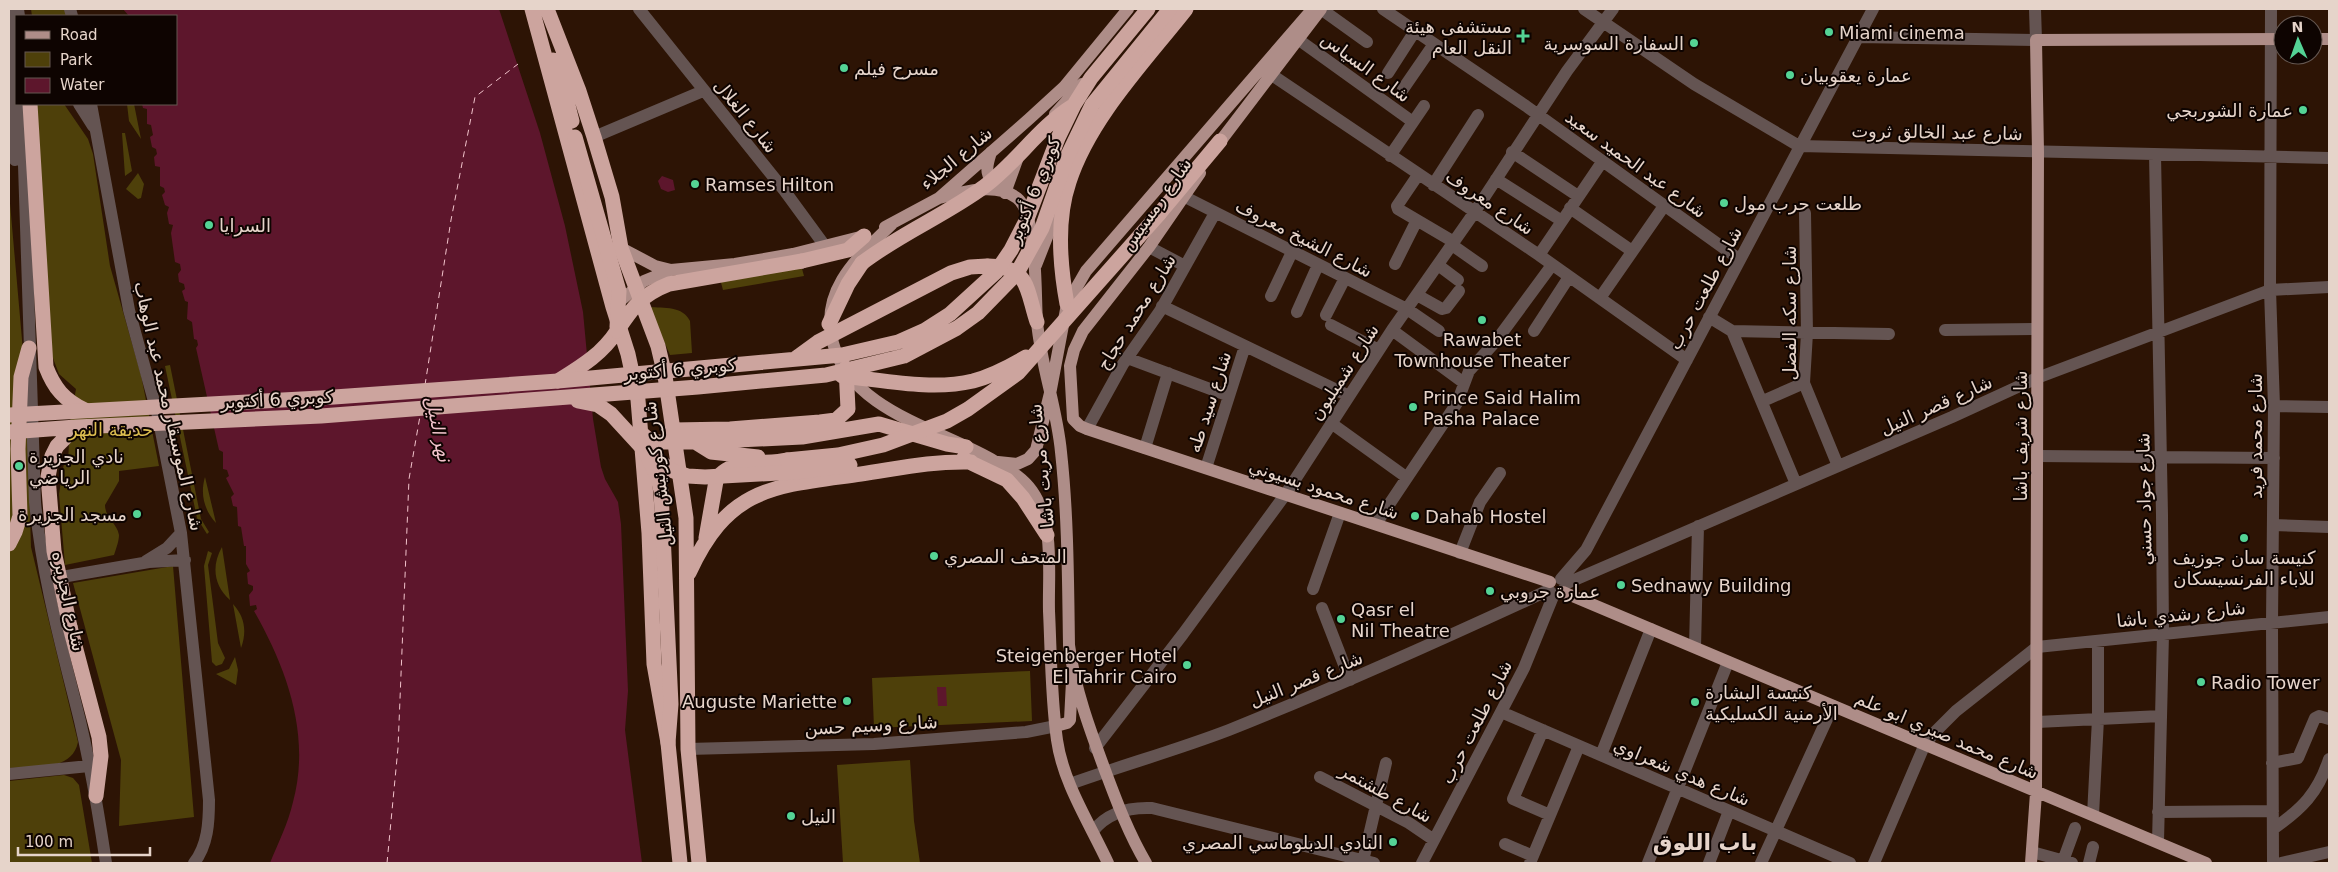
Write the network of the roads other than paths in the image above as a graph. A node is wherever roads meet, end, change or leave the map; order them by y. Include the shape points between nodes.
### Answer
1 (532, 9) edge
2 (547, 9) edge
3 (639, 9) edge
4 (1128, 9) edge
5 (1144, 9) edge
6 (1148, 9) edge
7 (1170, 9) edge
8 (1186, 9) edge
9 (1384, 9) edge
10 (1584, 9) edge
11 (1613, 9) edge
12 (1874, 9) edge
13 (2036, 9) edge
14 (1314, 10) edge
15 (1604, 21) junction
16 (1415, 31) junction
17 (1858, 37) junction
18 (541, 39) junction
19 (2273, 39) edge
20 (1299, 40) junction
21 (2036, 40) junction
22 (1367, 42) dead end
23 (1434, 44) junction
24 (2276, 65) edge
25 (1388, 73) dead end
26 (1272, 75) junction
27 (1403, 89) dead end
28 (703, 91) junction
29 (18, 105) edge
30 (22, 105) edge
31 (30, 105) edge
32 (80, 105) edge
33 (91, 105) edge
34 (1074, 105) junction
35 (1424, 106) dead end
36 (1478, 115) dead end
37 (1538, 115) junction
38 (1413, 122) junction
39 (98, 134) junction
40 (594, 137) junction
41 (1220, 141) junction
42 (1799, 146) junction
43 (991, 152) junction
44 (1512, 152) junction
45 (2038, 152) junction
46 (2155, 155) junction
47 (1390, 156) junction
48 (2271, 158) junction
49 (2329, 158) edge
50 (1602, 162) junction
51 (1010, 175) junction
52 (1418, 175) junction
53 (1496, 179) junction
54 (1068, 183) junction
55 (1433, 185) junction
56 (1005, 193) junction
57 (1578, 196) junction
58 (1185, 197) junction
59 (939, 198) junction
60 (1664, 206) junction
61 (1570, 208) junction
62 (1215, 213) junction
63 (1474, 213) junction
64 (1805, 213) dead end
65 (1417, 220) junction
66 (1562, 221) junction
67 (892, 224) junction
68 (864, 236) junction
69 (620, 244) junction
70 (1453, 244) junction
71 (825, 246) junction
72 (1149, 247) junction
73 (597, 249) junction
74 (1632, 251) junction
75 (1292, 252) junction
76 (1538, 255) junction
77 (1739, 259) junction
78 (1395, 264) dead end
79 (1318, 265) junction
80 (1438, 265) junction
81 (1552, 265) junction
82 (1185, 266) junction
83 (1482, 266) dead end
84 (671, 270) junction
85 (1034, 270) junction
86 (1569, 277) junction
87 (1345, 278) junction
88 (635, 287) junction
89 (2329, 287) edge
90 (2270, 290) junction
91 (1417, 295) junction
92 (1272, 296) dead end
93 (1600, 298) junction
94 (1067, 304) junction
95 (1162, 306) junction
96 (613, 307) junction
97 (1407, 309) junction
98 (1297, 312) dead end
99 (1709, 317) junction
100 (1037, 322) junction
101 (829, 324) junction
102 (2038, 329) junction
103 (1392, 330) junction
104 (1945, 330) dead end
105 (617, 331) junction
106 (1439, 331) dead end
107 (1534, 331) dead end
108 (1732, 331) junction
109 (1808, 332) junction
110 (2159, 332) junction
111 (1888, 334) dead end
112 (29, 344) junction
113 (1245, 346) junction
114 (1040, 350) junction
115 (1379, 350) junction
116 (794, 358) junction
117 (1127, 358) junction
118 (1687, 360) junction
119 (846, 368) junction
120 (1168, 373) junction
121 (826, 375) junction
122 (2037, 378) junction
123 (558, 381) junction
124 (1804, 382) junction
125 (1464, 383) junction
126 (1051, 389) junction
127 (1229, 396) junction
128 (1350, 396) junction
129 (563, 398) junction
130 (1763, 401) junction
131 (2274, 406) junction
132 (2329, 406) edge
133 (85, 410) junction
134 (9, 415) edge
135 (1331, 423) junction
136 (76, 427) junction
137 (1087, 429) junction
138 (9, 432) edge
139 (641, 433) junction
140 (674, 436) junction
141 (695, 442) junction
142 (966, 447) junction
143 (1145, 448) junction
144 (645, 451) junction
145 (2037, 456) junction
146 (2161, 457) junction
147 (2274, 458) junction
148 (787, 460) junction
149 (993, 461) junction
150 (971, 462) junction
151 (1838, 466) junction
152 (1206, 468) junction
153 (1500, 472) dead end
154 (1406, 477) junction
155 (1796, 484) junction
156 (1285, 494) junction
157 (646, 500) junction
158 (1340, 513) junction
159 (686, 518) junction
160 (1376, 524) junction
161 (2273, 525) junction
162 (1698, 526) junction
163 (2329, 526) edge
164 (181, 533) junction
165 (1047, 535) junction
166 (705, 542) junction
167 (9, 544) edge
168 (1586, 550) junction
169 (1460, 552) junction
170 (185, 560) junction
171 (139, 564) junction
172 (1601, 568) junction
173 (688, 577) junction
174 (45, 580) junction
175 (1557, 587) junction
176 (1313, 589) dead end
177 (1322, 608) dead end
178 (2329, 616) edge
179 (2272, 622) junction
180 (1651, 629) junction
181 (2163, 634) junction
182 (2098, 641) junction
183 (2037, 646) junction
184 (1695, 647) junction
185 (1728, 662) junction
186 (1073, 672) junction
187 (1350, 680) junction
188 (1833, 706) junction
189 (1501, 712) junction
190 (2161, 716) junction
191 (2098, 719) junction
192 (2329, 719) edge
193 (2037, 722) junction
194 (1056, 726) junction
195 (1543, 730) junction
196 (668, 743) junction
197 (1925, 744) junction
198 (1579, 746) junction
199 (1095, 748) junction
200 (688, 750) junction
201 (1601, 755) junction
202 (2329, 758) edge
203 (1386, 763) dead end
204 (2272, 763) junction
205 (89, 766) junction
206 (1106, 772) junction
207 (9, 774) edge
208 (1320, 777) dead end
209 (1070, 784) junction
210 (1677, 788) junction
211 (2036, 793) junction
212 (96, 796) junction
213 (1376, 805) junction
214 (1729, 811) junction
215 (2273, 811) junction
216 (1120, 812) junction
217 (2158, 812) junction
218 (1550, 815) junction
219 (2093, 815) junction
220 (2075, 828) dead end
221 (2273, 829) junction
222 (1093, 831) junction
223 (1775, 831) junction
224 (1434, 840) junction
225 (2158, 842) junction
226 (1505, 844) dead end
227 (2093, 847) dead end
228 (2329, 852) edge
229 (2031, 858) edge
230 (1531, 860) edge
231 (1368, 862) edge
232 (2068, 862) edge
233 (106, 863) edge
234 (194, 863) edge
235 (680, 863) edge
236 (699, 863) edge
237 (1108, 863) edge
238 (1146, 863) edge
239 (1422, 863) edge
240 (1648, 863) edge
241 (1709, 863) edge
242 (1760, 863) edge
243 (1850, 863) edge
244 (1874, 863) edge
245 (2088, 863) edge
246 (2206, 863) edge
247 (2273, 863) edge
248 (2281, 863) edge

1 - 18 highway, شارع كورنيش النيل
2 - 40 highway, شارع كورنيش النيل
3 - 28 street, شارع الغلال
4 - 43 main road, شارع الجلاء via 1064,87
5 - 51 main road via 1024,147
6 - 34 highway, كوبري 6 أكتوبر, bridge via 1091,78
7 - 121 highway, كوبري 6 أكتوبر, bridge via 1092,105 1067,157 1030,253 997,295 957,328 904,356
8 - 54 highway via 1098,123
9 - 16 street, شارع عبد الحميد سعيد
10 - 15 street, شارع عبد الخالق ثروت
11 - 15 street, شارع شمبليون
12 - 17 street, شارع طلعت حرب
13 - 21 street, شارع شريف باشا
14 - 20 main road, شارع رمسيس
14 - 22 street
14 - 94 main road, شارع رمسيس via 1086,271
15 - 37 street, شارع شمبليون
15 - 42 street, شارع عبد الخالق ثروت via 1694,84
16 - 23 street, شارع عبد الحميد سعيد
16 - 25 street
17 - 21 street
17 - 42 street, شارع طلعت حرب
18 - 73 highway, شارع كورنيش النيل
18 - 105 highway, bridge via 562,82 619,291
19 - 21 main road
20 - 26 main road, شارع رمسيس
20 - 38 street, شارع السياس
21 - 45 main road, شارع شريف باشا
23 - 27 street
23 - 37 street, شارع عبد الحميد سعيد
24 - 48 street, شارع محمد فريد
26 - 41 main road, شارع رمسيس
26 - 47 street, شارع معروف
28 - 40 street
28 - 71 street, شارع الغلال
29 - 112 street, شارع الجزيره via 21,316
30 - 112 street, شارع الجزيره
31 - 133 highway via 48,374 60,393
32 - 39 street
33 - 39 street, شارع الموسيقار محمد عبد الوهاب
34 - 101 highway, bridge via 1052,120 1008,167 985,186 896,238 862,263
34 - 116 highway, كوبري 6 أكتوبر, bridge via 1011,250 973,296 925,330 898,342 842,354
35 - 38 street
36 - 55 street
37 - 44 street, شارع شمبليون
37 - 50 street, شارع عبد الحميد سعيد
38 - 47 street
39 - 164 street, شارع الموسيقار محمد عبد الوهاب via 129,310 158,416
40 - 69 highway, شارع كورنيش النيل via 612,197
41 - 58 main road, شارع رمسيس
41 - 114 highway, bridge
42 - 45 street, شارع عبد الخالق ثروت
42 - 77 street, شارع طلعت حرب
43 - 51 main road via 987,168 989,178 999,181
43 - 59 main road, شارع الجلاء
44 - 53 street, شارع شمبليون
44 - 57 street
45 - 46 street, شارع عبد الخالق ثروت
45 - 102 main road, شارع شريف باشا
46 - 48 street, شارع عبد الخالق ثروت
46 - 110 street, شارع جواد حسني
47 - 52 street, شارع معروف
48 - 49 street, شارع عبد الخالق ثروت
48 - 90 street, شارع محمد فريد
50 - 57 street
50 - 60 street, شارع عبد الحميد سعيد
51 - 56 main road
52 - 55 street, شارع معروف
52 - 65 street via 1397,207
53 - 63 street, شارع شمبليون
53 - 66 street
54 - 85 main road
54 - 94 highway via 1062,241 1062,280
55 - 63 street, شارع معروف
56 - 59 main road via 982,190
56 - 85 main road, شارع مريت باشا via 1017,198 1026,212
57 - 61 street
58 - 62 street, شارع الشيخ معروف
58 - 72 main road, شارع رمسيس
59 - 67 main road, شارع الجلاء
60 - 74 street
60 - 77 street, شارع عبد الحميد سعيد
61 - 66 street
61 - 74 street
62 - 75 street, شارع الشيخ معروف
62 - 82 street, شارع محمد حجاج
63 - 70 street, شارع شمبليون
63 - 76 street, شارع معروف
64 - 109 street, شارع سكه الفضل
65 - 70 street
65 - 78 street
66 - 76 street
67 - 68 main road, شارع الجلاء
67 - 101 main road via 854,262 837,288
68 - 71 main road, شارع الجلاء
68 - 105 highway, bridge via 848,250 669,284 640,299
69 - 73 highway via 609,256 604,257
69 - 84 main road, شارع الجلاء via 655,266
69 - 88 highway, شارع كورنيش النيل
70 - 80 street, شارع شمبليون
70 - 83 street
71 - 84 main road, شارع الجلاء via 736,264
72 - 82 street
72 - 137 main road, شارع رمسيس via 1096,311 1074,350 1070,366 1073,419
73 - 96 highway, شارع كورنيش النيل
74 - 93 street
75 - 79 street, شارع الشيخ معروف
75 - 92 street
76 - 81 street, شارع معروف
77 - 99 street, شارع طلعت حرب
79 - 87 street, شارع الشيخ معروف
79 - 98 street
80 - 91 street, شارع شمبليون
80 - 91 street via 1459,285 1443,309
81 - 86 street, شارع معروف
81 - 125 street via 1496,341 1469,371
82 - 95 street, شارع محمد حجاج
84 - 88 main road, شارع الجلاء
85 - 100 main road, شارع مريت باشا
86 - 93 street, شارع معروف
86 - 107 street
87 - 97 street, شارع الشيخ معروف
87 - 115 street via 1329,320
88 - 96 main road, شارع الجلاء
88 - 140 highway, شارع كورنيش النيل via 658,346
89 - 90 street, شارع قصر النيل
90 - 110 street, شارع قصر النيل
90 - 131 street, شارع محمد فريد
91 - 97 street, شارع شمبليون
93 - 118 street, شارع معروف
94 - 126 main road, شارع رمسيس
95 - 113 street
95 - 117 street, شارع محمد حجاج
96 - 139 highway, شارع كورنيش النيل via 628,354
97 - 103 street, شارع شمبليون
97 - 106 street, شارع الشيخ معروف
99 - 108 street
99 - 118 street, شارع طلعت حرب
100 - 116 highway, bridge via 1028,288 1018,272 999,266 970,267 951,273 818,342
100 - 126 main road, شارع مريت باشا
101 - 119 main road, شارع مريت باشا via 833,345
102 - 104 street
102 - 122 main road, شارع شريف باشا
103 - 115 street, شارع شمبليون
103 - 125 street
105 - 123 highway via 595,357
108 - 109 street
108 - 130 street
109 - 111 street
109 - 124 street, شارع سكه الفضل
110 - 122 street, شارع قصر النيل
110 - 146 street, شارع جواد حسني
112 - 167 highway via 21,377 20,516
112 - 174 street, شارع الجزيره via 35,502
113 - 127 street, شارع سيد طه
113 - 128 street
114 - 121 highway, bridge via 996,373 956,383 914,383
114 - 148 highway, bridge via 998,389 940,424 860,451
115 - 128 street, شارع شمبليون
116 - 123 highway, كوبري 6 أكتوبر, bridge
117 - 120 street
117 - 137 street, شارع محمد حجاج
118 - 168 street, شارع طلعت حرب
119 - 140 highway via 848,409 836,420
119 - 142 main road, شارع مريت باشا via 864,392 880,405
120 - 127 street
120 - 143 street
121 - 129 highway, كوبري 6 أكتوبر, bridge
122 - 145 main road, شارع شريف باشا
122 - 151 street, شارع قصر النيل
123 - 133 highway, كوبري 6 أكتوبر, bridge
124 - 130 street
124 - 151 street, شارع سكه الفضل
125 - 154 street via 1457,403
126 - 149 main road, شارع رمسيس via 1036,450 1017,464
126 - 186 main road, شارع مريت باشا via 1061,451 1069,645
127 - 152 street, شارع سيد طه
128 - 135 street, شارع شمبليون
129 - 136 highway, كوبري 6 أكتوبر, bridge via 321,416
129 - 144 highway, bridge via 598,406 619,422
130 - 155 street
131 - 132 street
131 - 147 street, شارع محمد فريد
133 - 134 highway, كوبري 6 أكتوبر, bridge
135 - 154 street
135 - 156 street, شارع شمبليون
136 - 138 highway, كوبري 6 أكتوبر, bridge
136 - 212 highway, bridge via 57,446 48,477 54,551 99,737 101,756
137 - 143 main road, شارع محمود بسيوني
139 - 140 highway via 657,442
139 - 157 highway, شارع كورنيش النيل
140 - 141 highway
140 - 159 highway, شارع كورنيش النيل
141 - 142 highway via 802,437 879,424
141 - 148 highway via 711,452
142 - 149 main road, شارع مريت باشا
143 - 152 main road, شارع محمود بسيوني
144 - 150 highway, bridge via 672,470 688,476 705,477 796,472 928,456 961,458
144 - 196 highway, bridge via 661,491 671,704
145 - 146 street
145 - 183 main road, شارع شريف باشا
146 - 147 street
146 - 181 street, شارع جواد حسني
147 - 161 street, شارع محمد فريد
148 - 166 highway via 726,468 720,473
149 - 165 main road, شارع مريت باشا via 1018,477 1033,492
150 - 165 highway via 1007,480 1027,503
150 - 166 highway via 911,464 811,479 770,490 737,505
151 - 155 street, شارع قصر النيل
152 - 156 main road, شارع محمود بسيوني
153 - 169 street via 1480,502
154 - 160 street
155 - 162 street, شارع قصر النيل
156 - 158 main road, شارع محمود بسيوني
156 - 199 street, شارع شمبليون
157 - 159 highway via 663,501
157 - 196 highway, شارع كورنيش النيل via 654,664
158 - 160 main road, شارع محمود بسيوني
158 - 176 street
159 - 173 highway, شارع كورنيش النيل
160 - 169 main road, شارع محمود بسيوني
161 - 163 street
161 - 179 street, شارع محمد فريد
162 - 172 street, شارع قصر النيل
162 - 184 street
164 - 170 street, شارع الموسيقار محمد عبد الوهاب
164 - 171 street via 167,548
165 - 194 main road, شارع مريت باشا
166 - 173 highway
168 - 172 street via 1590,562
168 - 175 street, شارع طلعت حرب
169 - 175 main road, شارع محمود بسيوني
170 - 171 street
170 - 234 street, شارع الموسيقار محمد عبد الوهاب via 209,800 205,839
171 - 174 street
172 - 175 street, شارع قصر النيل
173 - 200 highway, شارع كورنيش النيل
174 - 205 street, شارع الجزيره
175 - 180 main road, شارع محمد صبري ابو علم
175 - 187 street, شارع قصر النيل
175 - 189 street, شارع طلعت حرب via 1524,668
177 - 187 street
178 - 179 street, شارع رشدي باشا
179 - 181 street, شارع رشدي باشا
179 - 204 street, شارع محمد فريد
180 - 184 main road, شارع محمد صبري ابو علم
180 - 201 street
181 - 182 street, شارع رشدي باشا
181 - 190 street, شارع جواد حسني
182 - 183 street, شارع رشدي باشا
182 - 191 street
183 - 193 main road, شارع شريف باشا
183 - 197 street via 1956,711
184 - 185 main road, شارع محمد صبري ابو علم
185 - 188 main road, شارع محمد صبري ابو علم
185 - 210 street
186 - 194 main road via 1070,720
186 - 199 main road, شارع مريت باشا
187 - 206 street, شارع قصر النيل via 1228,730
188 - 197 main road, شارع محمد صبري ابو علم
188 - 223 street
189 - 195 street, شارع هدي شعراوي
189 - 224 street, شارع طلعت حرب
190 - 191 street
190 - 217 street, شارع جواد حسني
191 - 193 street
191 - 219 street
192 - 204 street via 2315,718 2298,758
193 - 211 main road, شارع شريف باشا
194 - 200 street, شارع وسيم حسن via 1026,732 874,744
194 - 209 main road, شارع مريت باشا via 1058,749
195 - 198 street, شارع هدي شعراوي
195 - 218 street via 1513,799
196 - 235 highway, شارع كورنيش النيل
197 - 211 main road, شارع محمد صبري ابو علم
197 - 244 street
198 - 201 street, شارع هدي شعراوي
198 - 218 street
199 - 206 main road, شارع مريت باشا
200 - 236 highway, شارع كورنيش النيل
201 - 210 street, شارع هدي شعراوي
202 - 221 street via 2320,782 2304,806
203 - 213 street
204 - 215 street, شارع محمد فريد
205 - 207 street
205 - 212 street, شارع الجزيره
206 - 209 street, شارع قصر النيل
206 - 216 main road, شارع مريت باشا
208 - 213 street, شارع طشتمر
209 - 222 main road, شارع مريت باشا
210 - 214 street, شارع هدي شعراوي
210 - 240 street
211 - 219 main road, شارع محمد صبري ابو علم
211 - 229 main road, شارع شريف باشا
212 - 233 street, شارع الجزيره
213 - 224 street, شارع طشتمر
213 - 231 street
214 - 223 street, شارع هدي شعراوي
214 - 241 street
215 - 217 street
215 - 221 street, شارع محمد فريد
216 - 222 street via 1104,820
216 - 231 street via 1138,807 1173,811
216 - 238 main road, شارع مريت باشا
217 - 225 street, شارع جواد حسني
218 - 230 street
219 - 225 main road, شارع محمد صبري ابو علم
220 - 232 street
221 - 247 street, شارع محمد فريد
222 - 237 main road, شارع مريت باشا
223 - 242 street
223 - 243 street, شارع هدي شعراوي
224 - 239 street, شارع طلعت حرب
225 - 246 main road, شارع محمد صبري ابو علم
226 - 230 street
227 - 245 street
228 - 248 street
229 - 232 street

